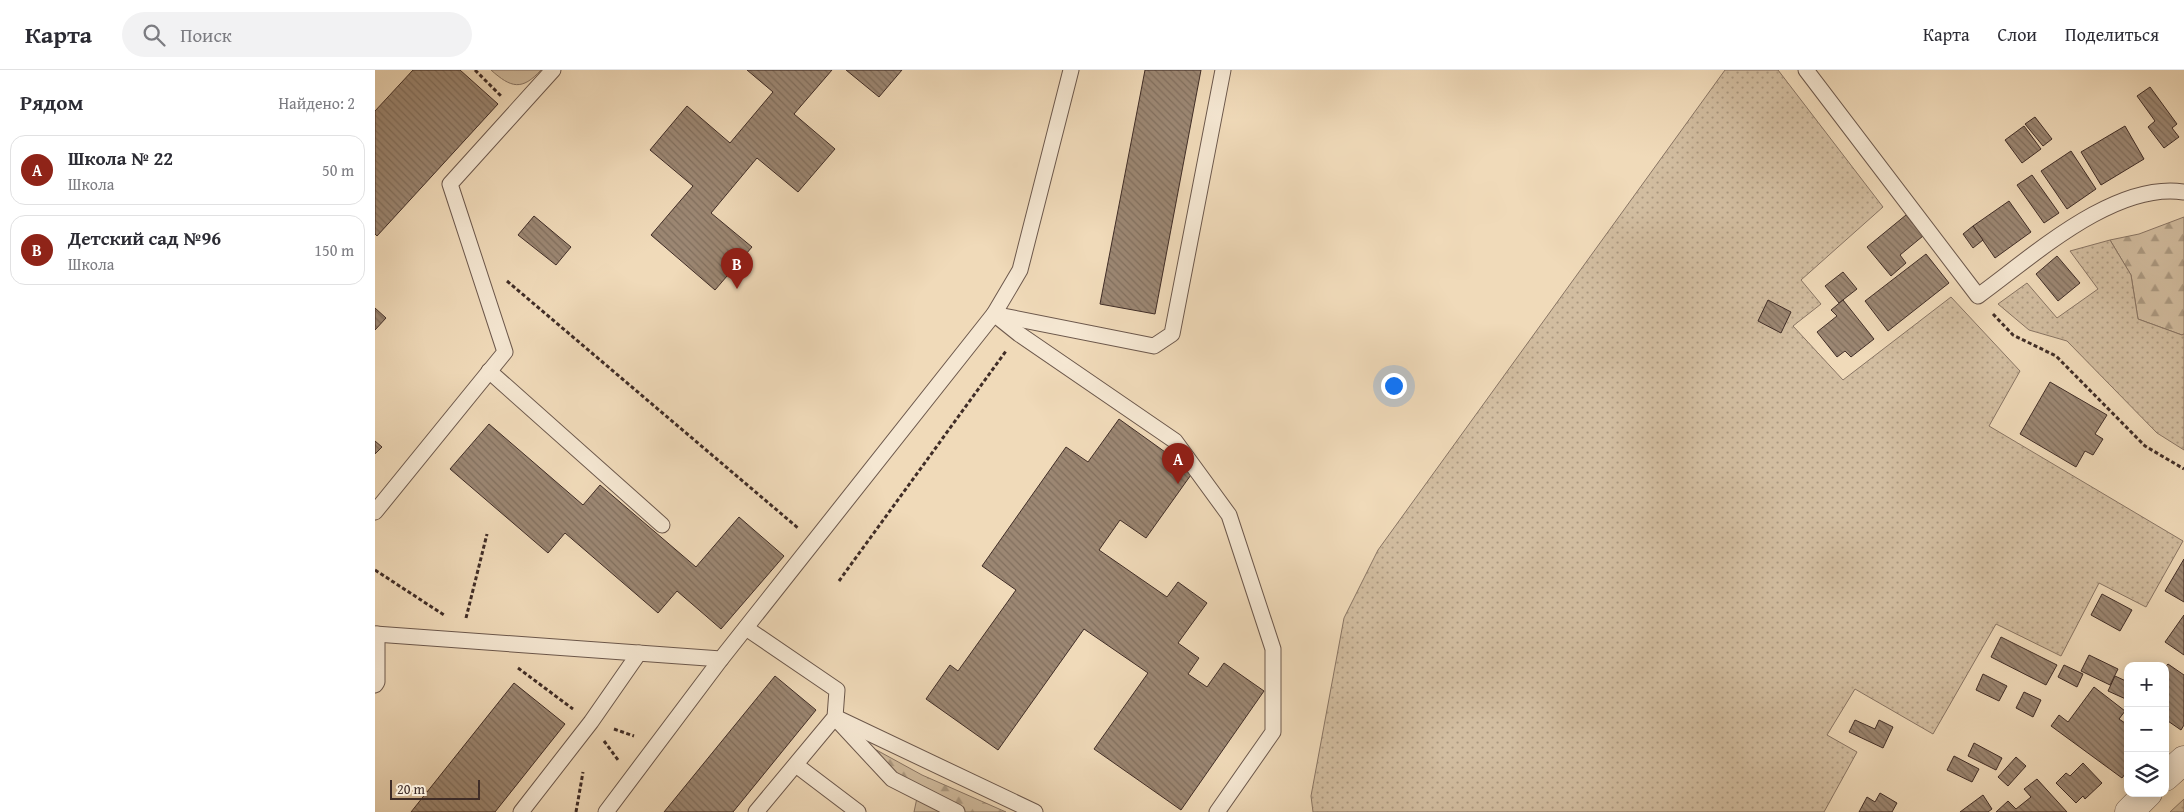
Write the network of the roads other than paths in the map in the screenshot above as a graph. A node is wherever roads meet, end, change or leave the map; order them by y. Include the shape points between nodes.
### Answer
1 (553, 70) edge
2 (1071, 70) edge
3 (1223, 70) edge
4 (1806, 70) edge
5 (2184, 192) edge
6 (994, 314) junction
7 (489, 371) junction
8 (375, 512) edge
9 (662, 524) dead end
10 (746, 628) junction
11 (376, 634) edge
12 (639, 653) junction
13 (721, 659) junction
14 (375, 685) edge
15 (835, 717) junction
16 (2184, 760) edge
17 (796, 765) junction
18 (2169, 773) edge
19 (2145, 797) edge
20 (521, 812) edge
21 (606, 812) edge
22 (756, 812) edge
23 (858, 812) edge
24 (957, 812) edge
25 (1035, 812) edge
26 (1217, 812) edge
27 (2129, 812) edge

1 - 7 lane via 450,184 505,352
2 - 6 lane via 1020,270
3 - 6 lane via 1173,334 1154,346
4 - 5 lane via 1978,296 2093,212 2132,196 2174,190
6 - 10 lane
6 - 26 lane via 1175,441 1229,515 1273,649 1273,732
7 - 8 lane
7 - 9 lane
10 - 13 lane
10 - 15 lane via 837,690
11 - 12 lane
11 - 14 lane
12 - 13 lane
12 - 20 lane via 591,722
13 - 21 lane
15 - 17 lane
15 - 24 lane via 892,779
15 - 25 lane
16 - 18 street
17 - 22 lane
17 - 23 lane
19 - 27 street

